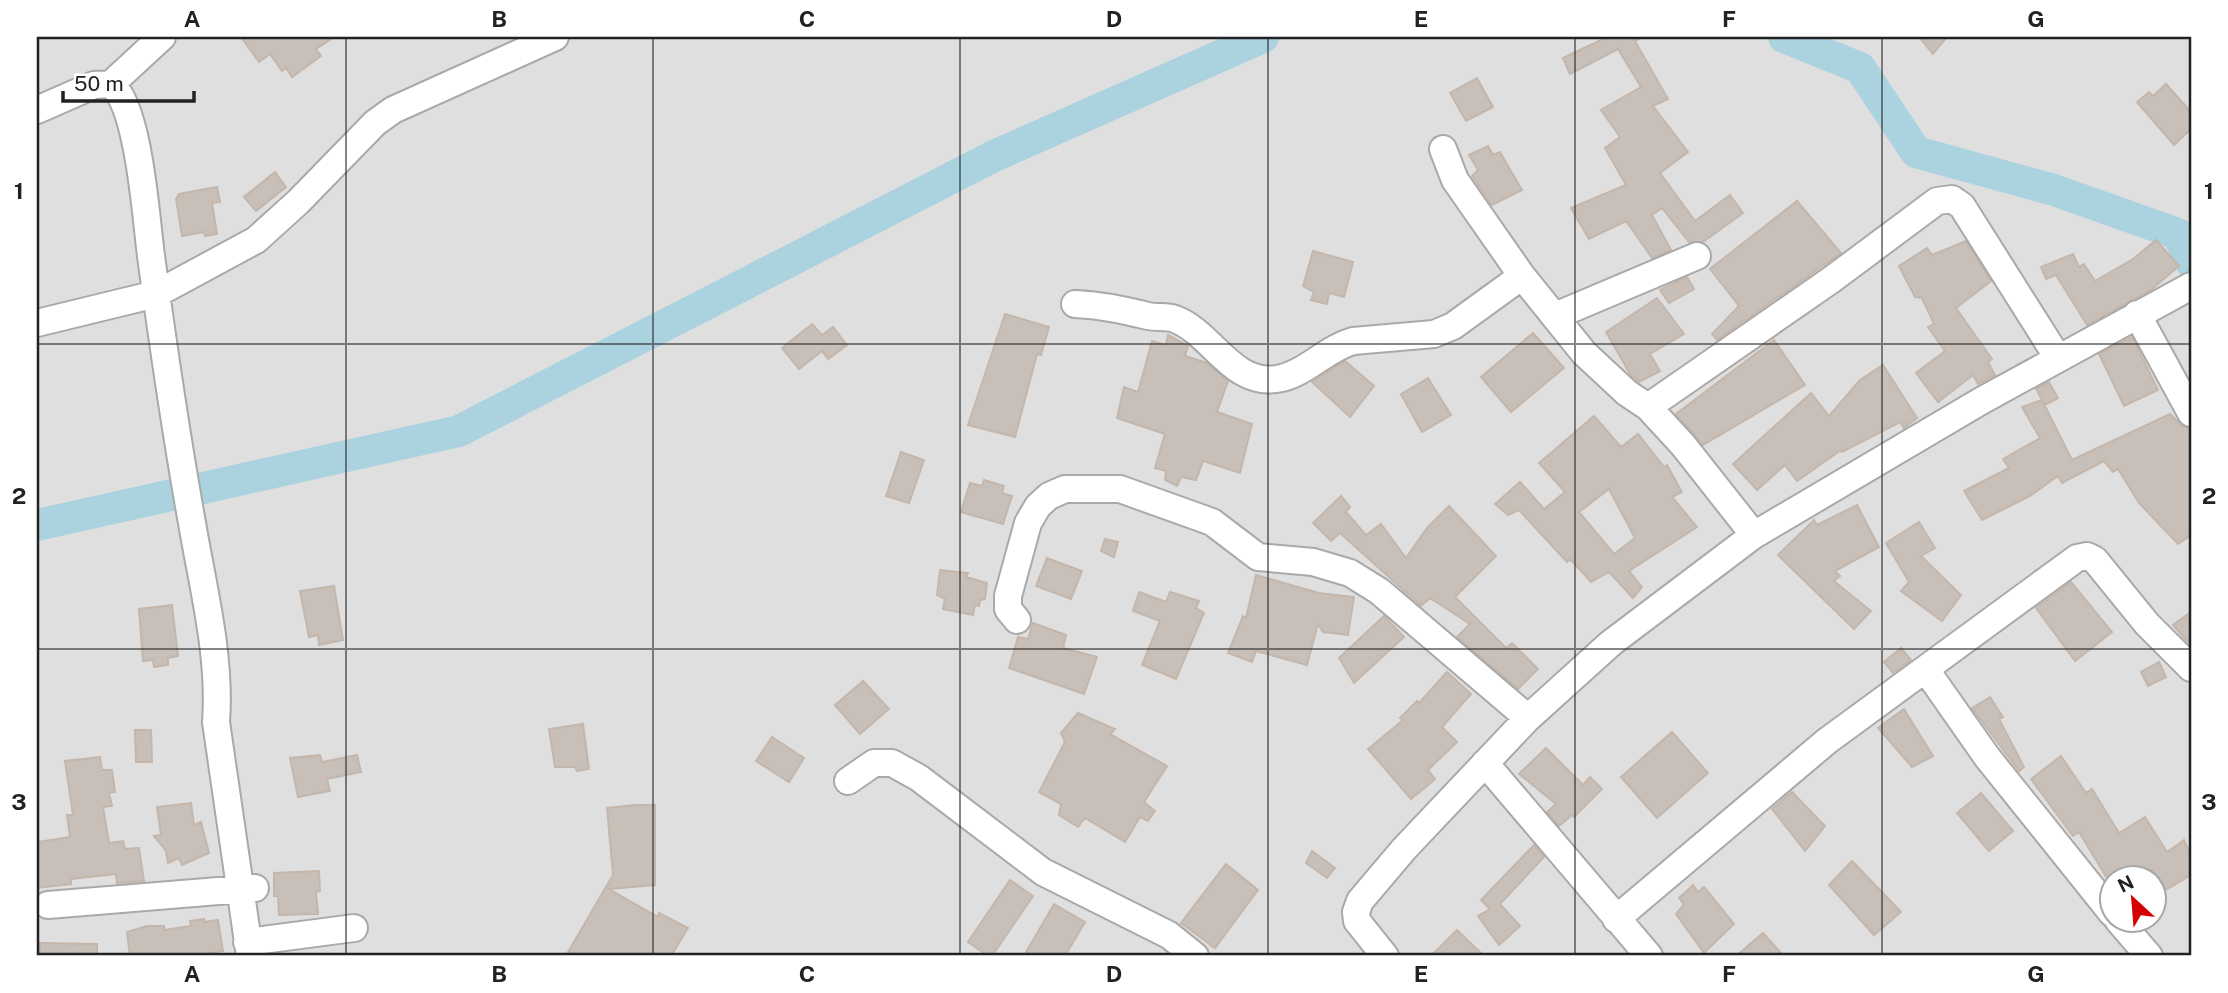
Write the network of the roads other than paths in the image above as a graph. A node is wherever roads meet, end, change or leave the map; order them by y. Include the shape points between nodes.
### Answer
1 (162, 37) edge
2 (555, 37) edge
3 (111, 84) junction
4 (37, 110) edge
5 (1443, 149) dead end
6 (1697, 256) dead end
7 (1522, 276) junction
8 (2191, 286) edge
9 (156, 294) junction
10 (1075, 304) dead end
11 (2137, 314) junction
12 (1555, 316) junction
13 (37, 323) edge
14 (2059, 358) junction
15 (1648, 407) junction
16 (2191, 413) edge
17 (1754, 535) junction
18 (1017, 621) dead end
19 (2191, 668) edge
20 (1926, 670) junction
21 (1528, 718) junction
22 (1485, 763) junction
23 (848, 781) dead end
24 (247, 888) junction
25 (2098, 896) edge
26 (48, 905) dead end
27 (1616, 919) junction
28 (354, 928) dead end
29 (2131, 934) edge
30 (255, 949) edge
31 (1195, 956) edge
32 (1385, 956) edge
33 (1649, 956) edge
34 (2149, 956) edge

1 - 3 street
2 - 9 street via 393,110 374,123 269,230
3 - 4 street via 94,85
3 - 9 street via 127,104
5 - 7 street via 1455,180
6 - 12 street
7 - 10 street via 1453,326 1434,334 1353,341 1297,373 1262,380 1239,369 1174,319 1120,307
7 - 12 street
8 - 11 street
9 - 13 street
9 - 24 street via 218,693 216,722
11 - 14 street
11 - 16 street
12 - 15 street via 1584,353
14 - 15 street via 1962,205 1952,199 1937,201
14 - 17 street
15 - 17 street
17 - 21 street via 1611,643
18 - 21 street via 1008,608 1007,596 1028,523 1038,506 1065,489 1120,489 1212,522 1258,557 1313,562 1350,573 1379,591
19 - 20 street via 2087,556 2064,566
20 - 25 street via 1987,757
20 - 27 street via 1827,741
21 - 22 street
22 - 27 street
22 - 32 street via 1360,901 1357,921
23 - 31 street via 874,762 892,763 919,778 1043,872 1169,935
24 - 26 street
24 - 30 street
27 - 33 street
28 - 30 street
29 - 34 street

